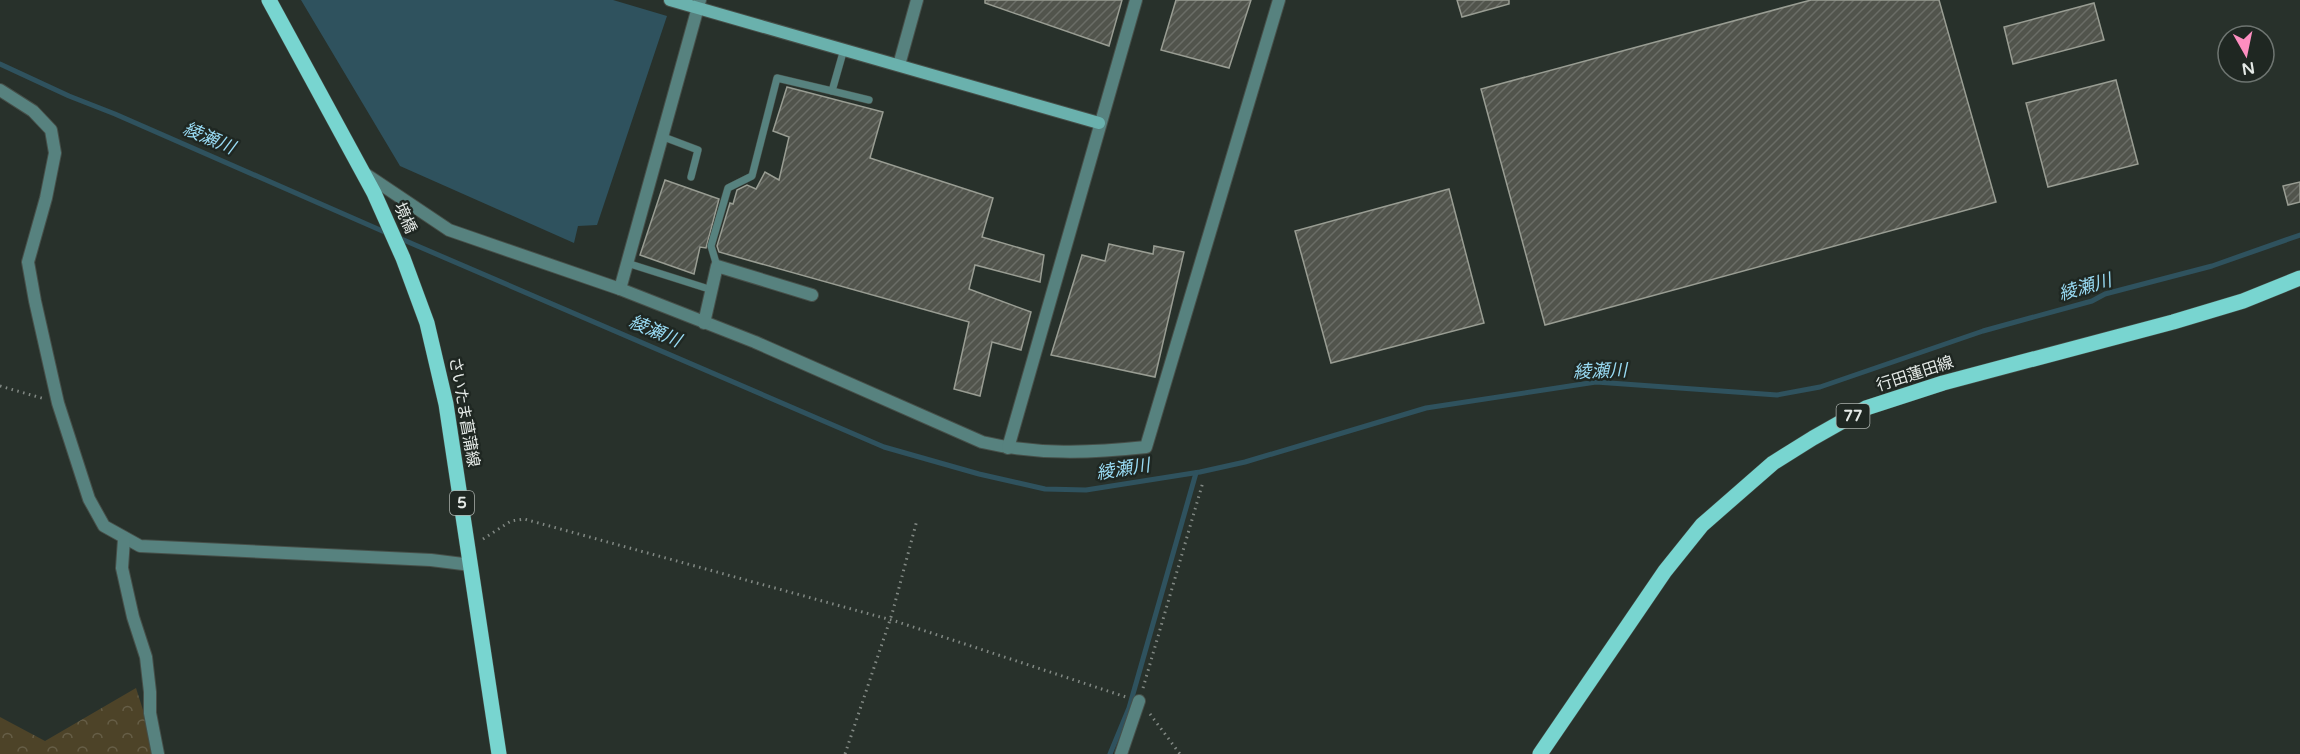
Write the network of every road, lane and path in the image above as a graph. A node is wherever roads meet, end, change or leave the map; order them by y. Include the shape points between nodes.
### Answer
1 (269, 0) edge
2 (670, 0) edge
3 (917, 0) edge
4 (1136, 0) edge
5 (1279, 0) edge
6 (699, 4) edge
7 (844, 49) junction
8 (899, 65) junction
9 (0, 90) edge
10 (832, 91) junction
11 (869, 100) dead end
12 (1099, 123) junction
13 (661, 136) junction
14 (364, 173) junction
15 (691, 177) dead end
16 (403, 258) joint
17 (627, 263) junction
18 (717, 266) junction
19 (2300, 278) edge
20 (620, 289) junction
21 (712, 290) junction
22 (813, 295) dead end
23 (704, 322) junction
24 (0, 386) edge
25 (58, 403) junction
26 (1008, 448) junction
27 (1203, 482) dead end
28 (917, 520) dead end
29 (124, 539) junction
30 (469, 549) junction
31 (471, 565) junction
32 (1139, 701) junction
33 (158, 754) edge
34 (500, 754) edge
35 (845, 754) edge
36 (1121, 754) edge
37 (1180, 754) edge
38 (1540, 754) edge

1 - 14 main road, 5
2 - 6 street
3 - 8 street
4 - 12 street
5 - 26 street via 1146,447 1092,453
6 - 7 street
6 - 13 street
7 - 8 street
7 - 10 lane
8 - 12 street
9 - 25 street via 33,111 51,130 55,153 28,262
10 - 11 lane
10 - 18 lane via 777,78 752,176 728,188 711,246
12 - 26 street
13 - 15 lane via 698,150
13 - 17 street
14 - 16 main road, 境橋 / 5
14 - 20 street via 449,230
16 - 30 main road, さいたま菖蒲線 / 5 via 437,359
17 - 20 street
17 - 21 lane
18 - 21 street
18 - 22 street
19 - 38 main road, 行田蓮田線 / 77 via 2203,313 1942,383 1866,408 1773,463 1702,525 1665,571
20 - 23 street
21 - 23 street
23 - 26 street via 982,442
24 - 25 path
25 - 29 street via 89,499 104,526
27 - 32 path
28 - 35 path via 892,614
29 - 31 street via 140,546
29 - 33 street via 122,568 146,657
30 - 31 main road, さいたま菖蒲線 / 5
30 - 32 path via 511,521 525,519 895,621
31 - 34 main road, さいたま菖蒲線 / 5
32 - 36 street
32 - 37 path

